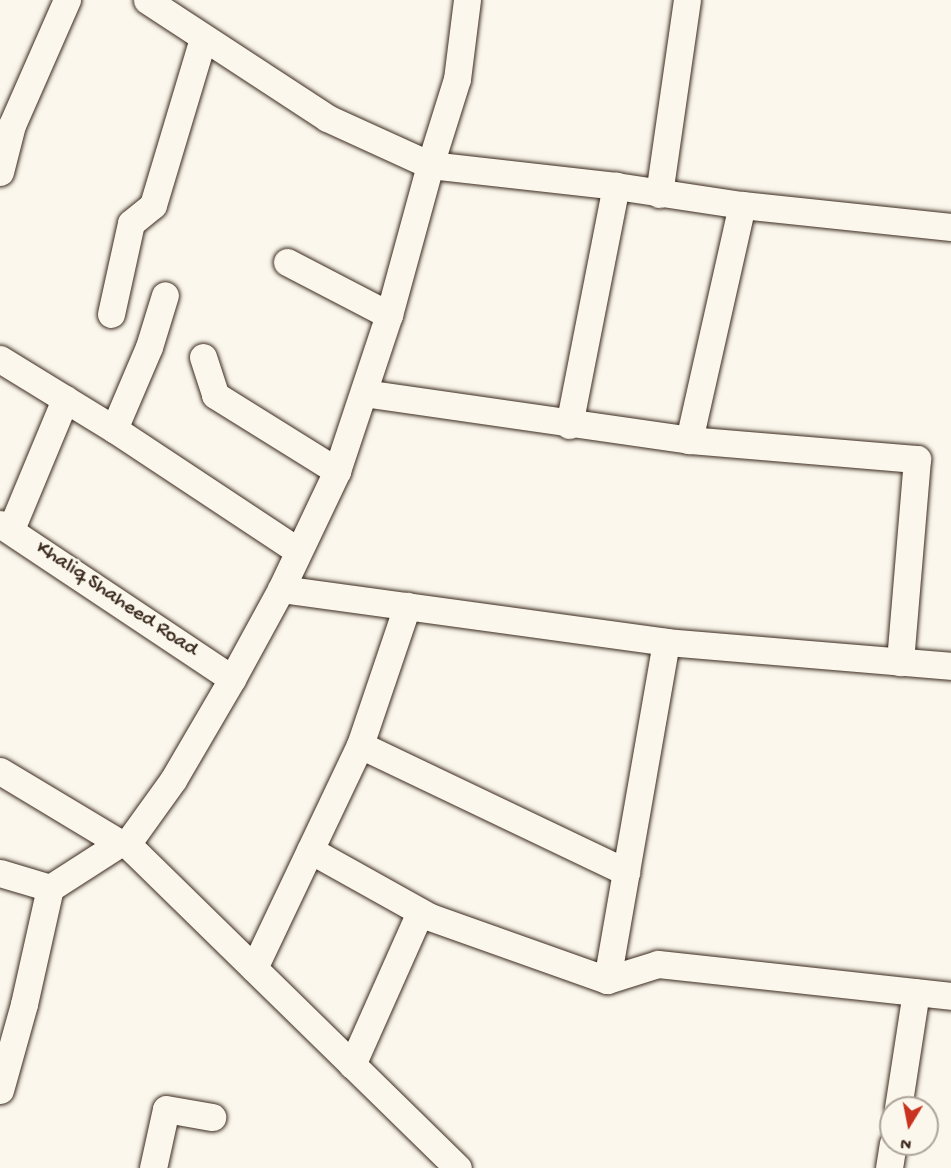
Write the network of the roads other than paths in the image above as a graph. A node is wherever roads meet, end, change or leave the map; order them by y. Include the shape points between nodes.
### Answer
1 (67, 0) edge
2 (147, 0) edge
3 (467, 0) edge
4 (687, 0) edge
5 (203, 38) junction
6 (430, 165) junction
7 (0, 172) edge
8 (616, 186) junction
9 (659, 194) junction
10 (742, 205) junction
11 (951, 227) edge
12 (287, 262) dead end
13 (165, 295) dead end
14 (111, 314) dead end
15 (389, 315) junction
16 (203, 357) dead end
17 (0, 360) edge
18 (364, 393) junction
19 (65, 399) junction
20 (569, 425) junction
21 (114, 429) junction
22 (689, 440) junction
23 (337, 471) junction
24 (5, 526) edge
25 (298, 551) junction
26 (281, 589) junction
27 (407, 606) junction
28 (666, 642) junction
29 (900, 662) junction
30 (951, 666) edge
31 (232, 678) junction
32 (360, 745) junction
33 (0, 771) edge
34 (123, 843) junction
35 (310, 850) junction
36 (626, 872) junction
37 (0, 873) edge
38 (50, 888) junction
39 (420, 912) junction
40 (254, 968) junction
41 (607, 980) junction
42 (916, 992) junction
43 (951, 996) edge
44 (8, 1034) edge
45 (352, 1065) junction
46 (0, 1090) edge
47 (900, 1096) edge
48 (212, 1117) dead end
49 (153, 1168) edge
50 (458, 1168) edge

1 - 7 street via 12,124
2 - 5 street
3 - 6 street via 457,79
4 - 9 street
5 - 6 street via 327,118
5 - 14 street via 153,205 131,224
6 - 8 street
6 - 15 street
8 - 9 street
8 - 20 street
9 - 10 street
10 - 11 street
10 - 22 street
12 - 15 street
13 - 21 street via 149,347
15 - 18 street
16 - 23 street via 215,395
17 - 19 street
18 - 20 street
18 - 23 street
19 - 21 street
19 - 24 street
20 - 22 street
21 - 25 street
22 - 29 street via 917,459
23 - 25 street
24 - 31 street, Khaliq Shaheed Road
25 - 26 street
26 - 27 street
26 - 31 street
27 - 28 street
27 - 32 street
28 - 29 street
28 - 36 street
29 - 30 street
31 - 34 street via 173,780
32 - 35 street
32 - 36 street
33 - 34 street
34 - 38 street
34 - 40 street
35 - 39 street
35 - 40 street
36 - 41 street
37 - 38 street
38 - 44 street
39 - 41 street
39 - 45 street
40 - 45 street
41 - 42 street via 658,964
42 - 43 street
42 - 47 street
44 - 46 street
45 - 50 street
48 - 49 street via 166,1109

